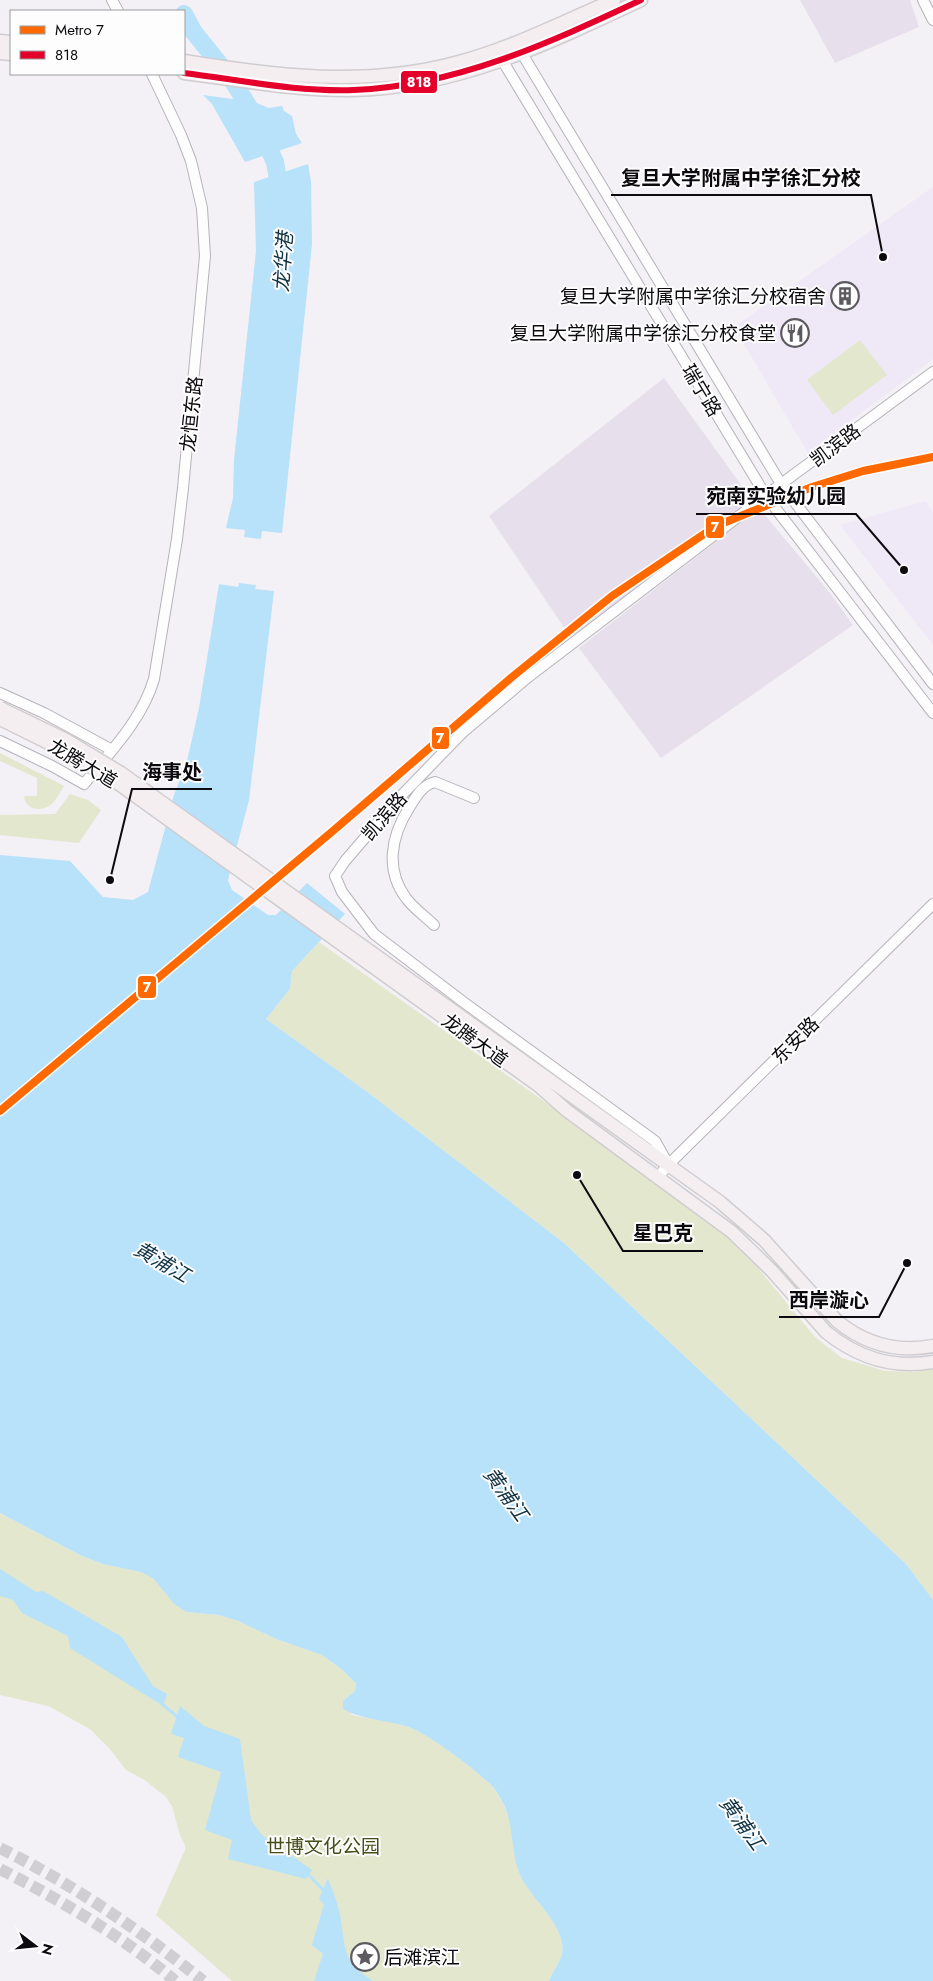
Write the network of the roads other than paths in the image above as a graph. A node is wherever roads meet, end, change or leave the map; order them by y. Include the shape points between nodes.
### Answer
1 (614, 0) edge
2 (641, 0) edge
3 (923, 0) edge
4 (933, 20) edge
5 (519, 48) junction
6 (499, 55) junction
7 (185, 69) edge
8 (152, 75) edge
9 (933, 372) edge
10 (781, 484) junction
11 (766, 496) junction
12 (933, 684) edge
13 (0, 693) edge
14 (0, 708) edge
15 (933, 713) edge
16 (0, 719) edge
17 (0, 741) edge
18 (112, 750) junction
19 (474, 798) dead end
20 (933, 904) edge
21 (434, 925) dead end
22 (515, 1062) junction
23 (668, 1164) junction
24 (658, 1177) junction
25 (933, 1346) edge
26 (933, 1362) edge

1 - 5 main road
2 - 5 main road
3 - 4 street
5 - 6 main road
5 - 10 street, 瑞宁路
6 - 7 main road via 391,76 319,78
6 - 7 main road via 458,74 392,87 354,90 282,86
6 - 11 street, 瑞宁路
8 - 18 street, 龙恒东路 via 181,135 198,187 205,230 204,276 178,530 154,679 142,709
9 - 10 street, 凯滨路
10 - 11 street, 凯滨路
10 - 12 street, 瑞宁路
11 - 15 street, 瑞宁路
11 - 23 street, 凯滨路 via 527,678 462,732 399,798 335,876 342,892 374,934 655,1141
13 - 18 street
14 - 22 main road, 龙腾大道, bridge via 66,740 148,791
16 - 22 main road, 龙腾大道, bridge via 61,749 142,800
17 - 18 street, 龙恒东路 via 84,784
19 - 21 street via 435,782 429,783 407,810 397,832 391,852 395,878 406,899
20 - 23 street, 东安路
22 - 23 main road, 龙腾大道
22 - 24 main road, 龙腾大道 via 566,1110
23 - 24 street, 东安路
23 - 25 main road, 龙腾大道 via 764,1240 849,1330 887,1347 917,1349
24 - 26 main road, 龙腾大道 via 710,1214 746,1245 840,1343 854,1352 883,1362

